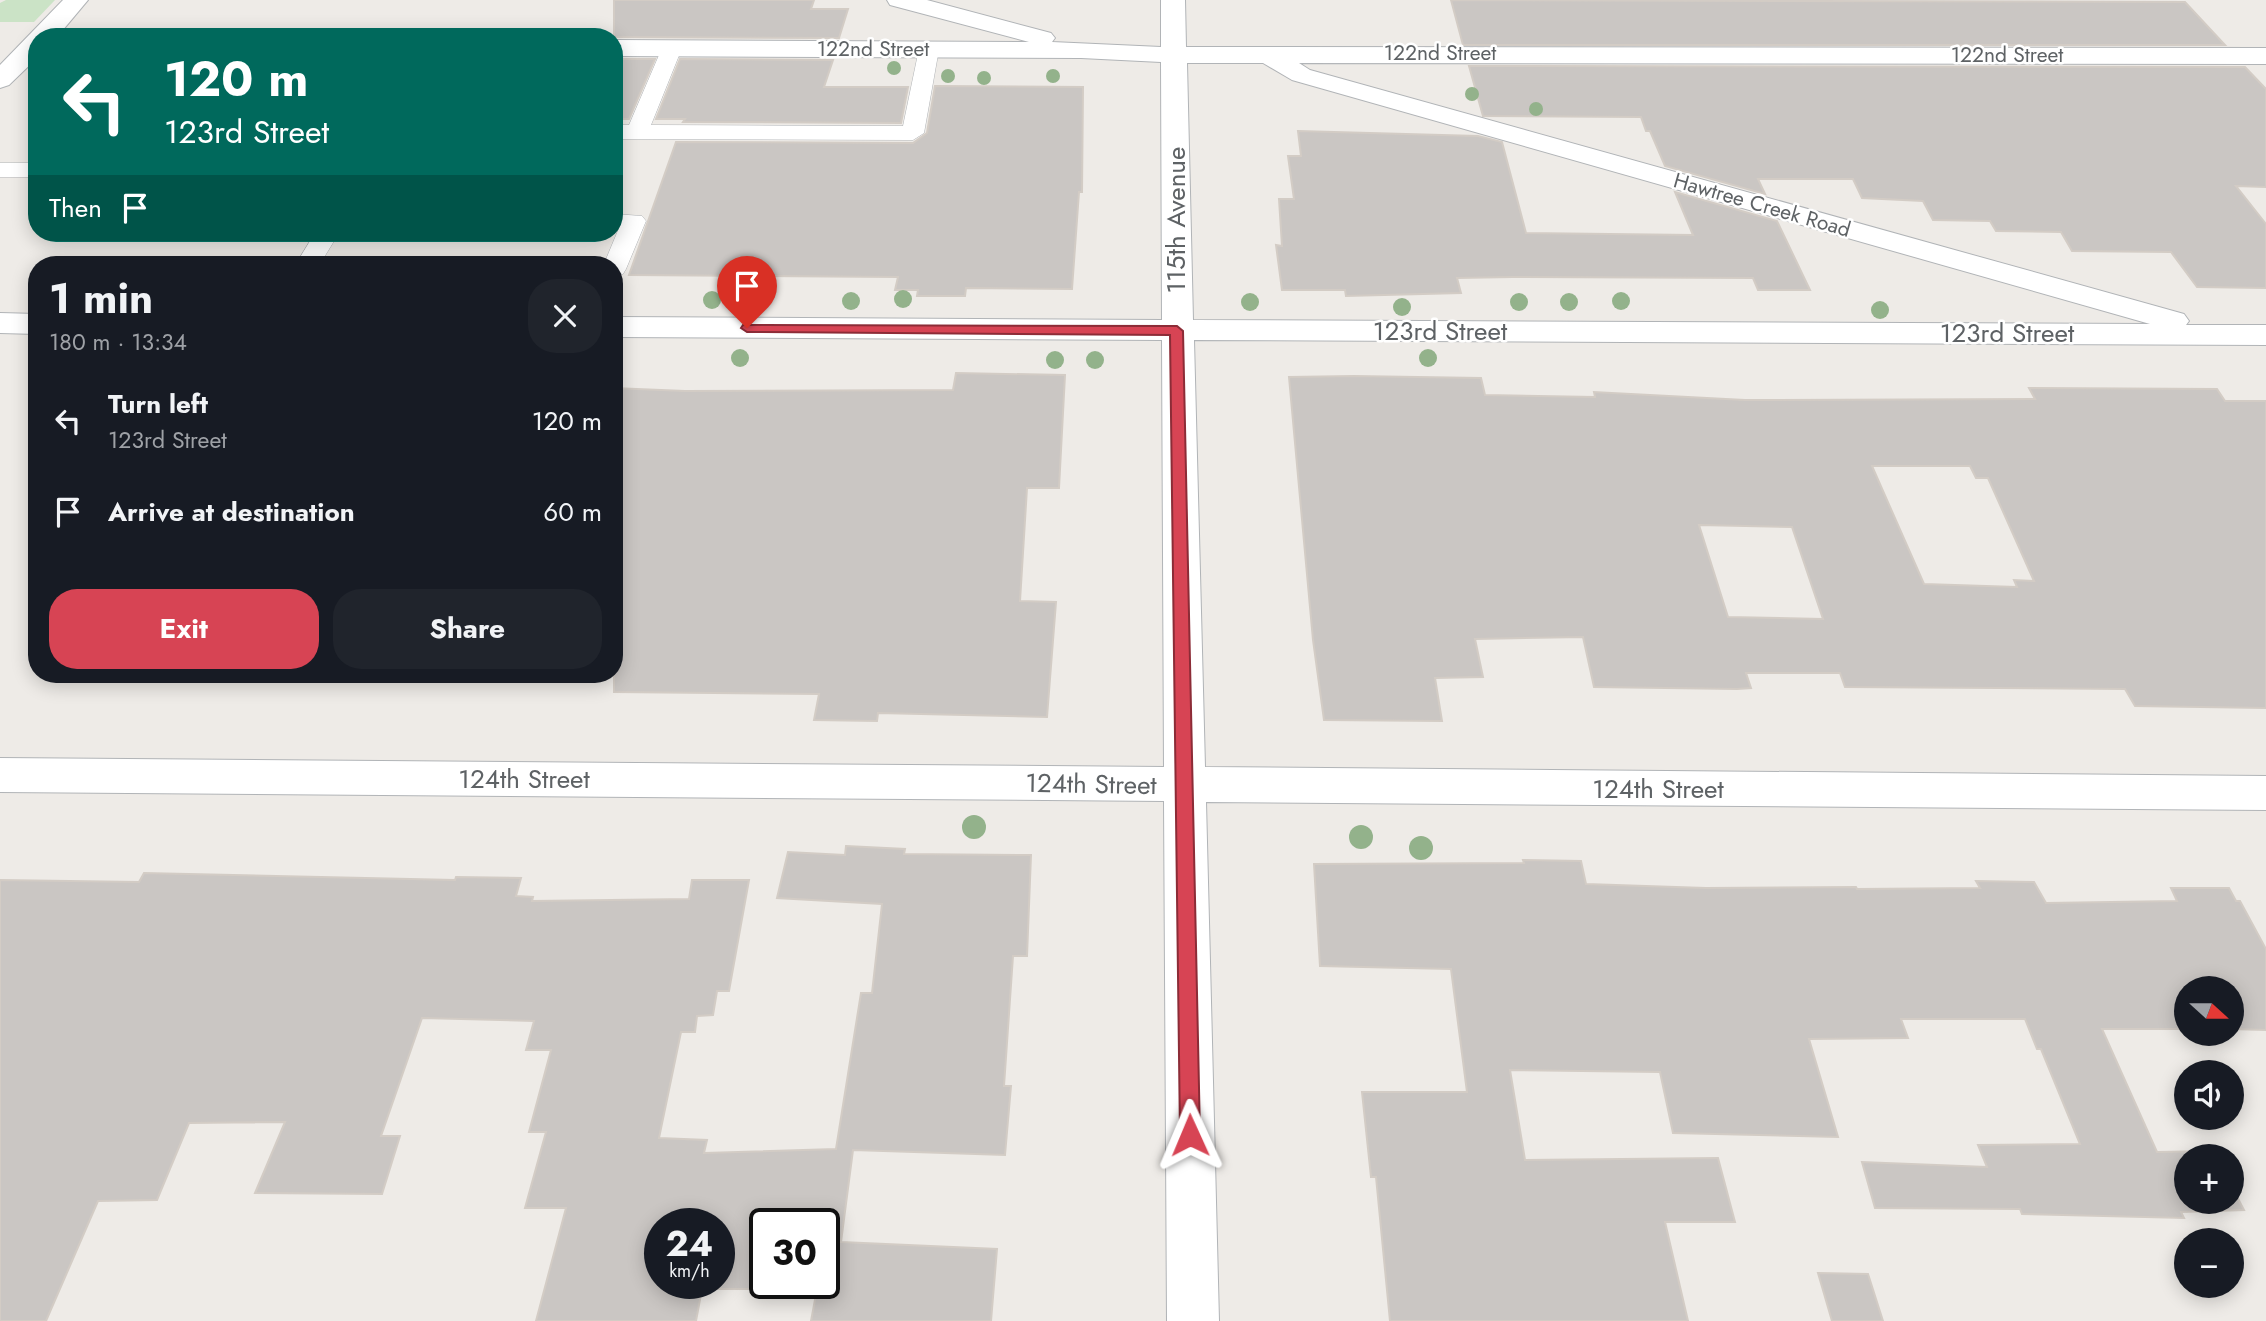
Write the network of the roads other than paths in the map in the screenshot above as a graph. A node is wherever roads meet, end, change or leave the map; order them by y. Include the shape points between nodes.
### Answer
1 (76, 0) edge
2 (899, 0) edge
3 (1173, 0) edge
4 (51, 28) edge
5 (0, 43) edge
6 (28, 43) edge
7 (623, 48) edge
8 (672, 48) junction
9 (929, 49) junction
10 (1081, 50) junction
11 (1263, 52) junction
12 (28, 53) edge
13 (1175, 55) junction
14 (2266, 56) edge
15 (0, 80) edge
16 (623, 132) edge
17 (637, 132) junction
18 (0, 170) edge
19 (28, 170) edge
20 (623, 221) edge
21 (619, 256) edge
22 (0, 323) edge
23 (28, 324) edge
24 (623, 327) edge
25 (1177, 331) junction
26 (2219, 334) junction
27 (2266, 335) edge
28 (2266, 348) edge
29 (0, 775) edge
30 (1184, 785) junction
31 (2266, 793) edge
32 (1193, 1321) edge

1 - 4 street
2 - 10 street
3 - 13 street, 115th Avenue
5 - 6 street
7 - 8 street, 122nd Street
8 - 9 street, 122nd Street
8 - 17 lane
9 - 10 street, 122nd Street
9 - 17 lane via 912,133
10 - 13 street, 122nd Street
11 - 13 street, 122nd Street
11 - 14 street, 122nd Street
11 - 26 street, Hawtree Creek Road via 1301,75
12 - 15 street
13 - 25 street, 115th Avenue
16 - 17 lane
18 - 19 lane
20 - 21 lane via 634,221
22 - 23 street
24 - 25 street, 123rd Street
25 - 26 street, 123rd Street
25 - 30 street, 115th Avenue
26 - 27 street, 123rd Street
26 - 28 street, Hawtree Creek Road
29 - 30 street, 124th Street
30 - 31 street, 124th Street
30 - 32 street, 115th Avenue

